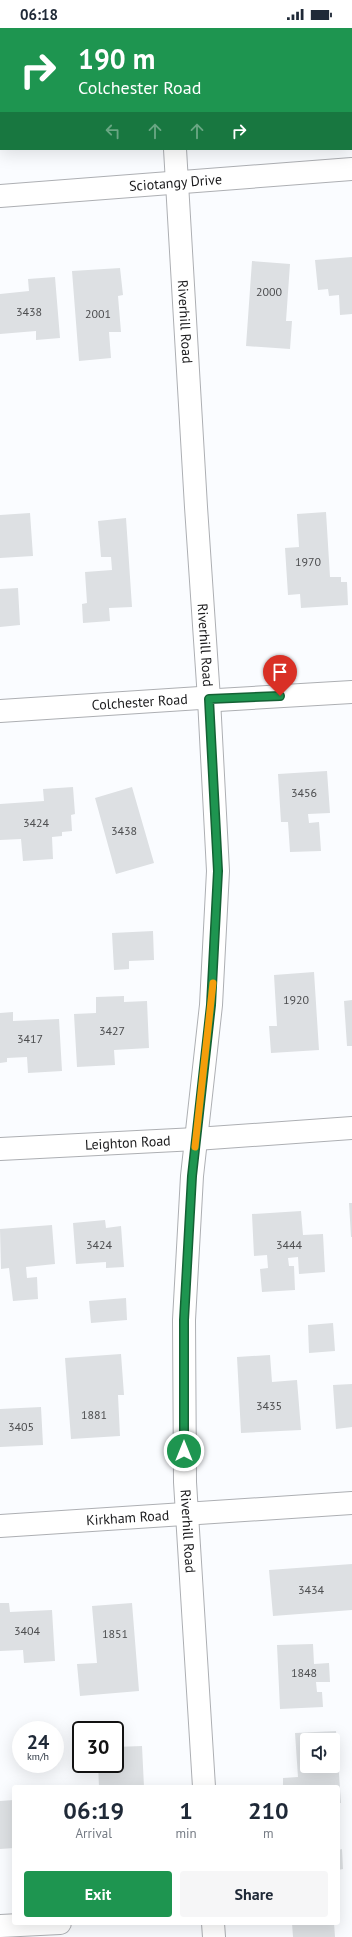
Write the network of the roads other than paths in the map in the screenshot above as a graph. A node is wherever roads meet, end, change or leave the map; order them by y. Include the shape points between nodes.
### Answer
1 (175, 150) edge
2 (352, 170) edge
3 (176, 182) junction
4 (0, 196) edge
5 (352, 692) edge
6 (209, 699) junction
7 (0, 711) edge
8 (352, 1128) edge
9 (196, 1139) junction
10 (0, 1149) edge
11 (352, 1504) edge
12 (187, 1515) junction
13 (0, 1526) edge
14 (204, 1785) edge
15 (20, 1925) edge
16 (213, 1925) edge
17 (0, 1926) edge
18 (214, 1937) edge

1 - 3 street, Riverhill Road
2 - 3 street, Sciotangy Drive
3 - 4 street, Sciotangy Drive
3 - 6 street, Riverhill Road
5 - 6 street, Colchester Road
6 - 7 street, Colchester Road
6 - 9 street, Riverhill Road via 218,871 211,1005
8 - 9 street, Leighton Road
9 - 10 street, Leighton Road
9 - 12 street, Riverhill Road via 184,1320 184,1482
11 - 12 street, Kirkham Road
12 - 13 street, Kirkham Road
12 - 14 street, Riverhill Road
15 - 17 street
16 - 18 street

